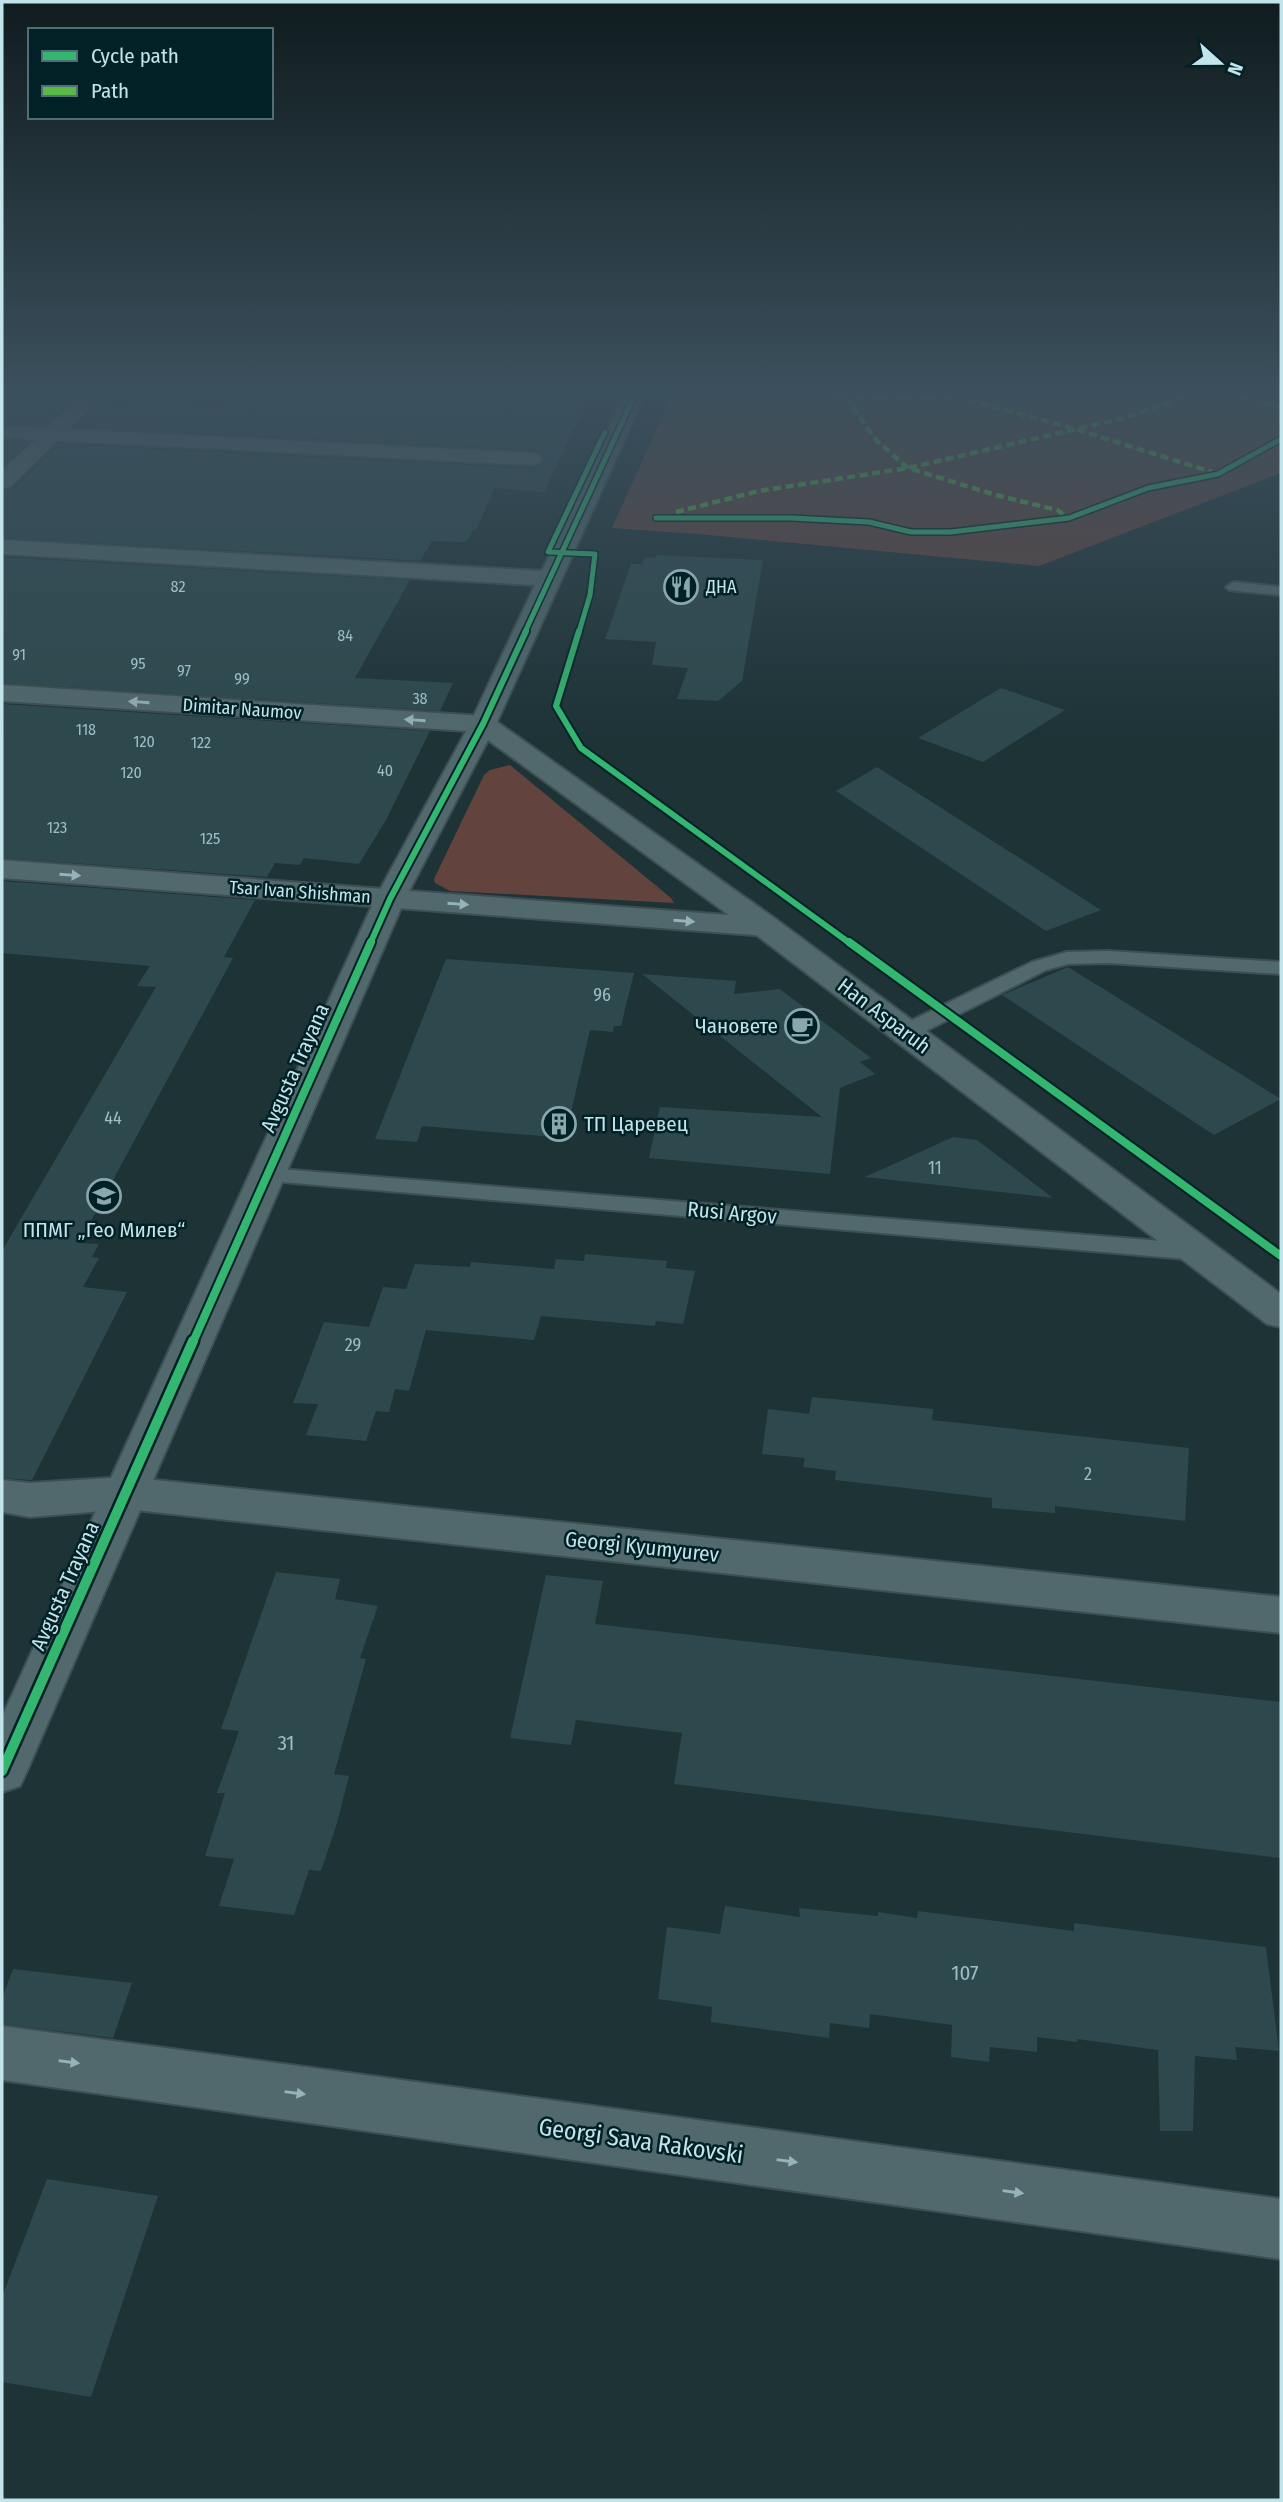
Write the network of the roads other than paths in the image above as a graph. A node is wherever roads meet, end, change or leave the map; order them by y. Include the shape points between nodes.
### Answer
1 (585, 505) edge
2 (2, 547) edge
3 (551, 579) junction
4 (1234, 587) dead end
5 (1281, 591) edge
6 (2, 693) edge
7 (483, 724) junction
8 (2, 869) edge
9 (390, 899) junction
10 (766, 927) junction
11 (1281, 968) edge
12 (906, 1032) junction
13 (267, 1175) junction
14 (1198, 1252) junction
15 (1281, 1314) edge
16 (126, 1493) junction
17 (2, 1496) edge
18 (1281, 1615) edge
19 (2, 1771) edge
20 (2, 2053) edge
21 (1281, 2228) edge

1 - 3 street, Avgusta Trayana
2 - 3 street
3 - 7 street, Avgusta Trayana
4 - 5 lane
7 -> 6 street, Dimitar Naumov
7 - 9 street, Avgusta Trayana
7 - 10 street, Han Asparuh
8 -> 9 street, Tsar Ivan Shishman
9 -> 10 street, Tsar Ivan Shishman
9 - 13 street, Avgusta Trayana
10 - 12 street, Han Asparuh
11 - 12 lane via 1067,958 1040,965
12 - 14 street, Han Asparuh
13 - 14 lane, Rusi Argov
13 - 16 street, Avgusta Trayana
14 - 15 street, Han Asparuh
16 - 17 street, Georgi Kyumyurev via 30,1500
16 - 18 street, Georgi Kyumyurev
16 - 19 street, Avgusta Trayana
20 -> 21 street, Georgi Sava Rakovski

